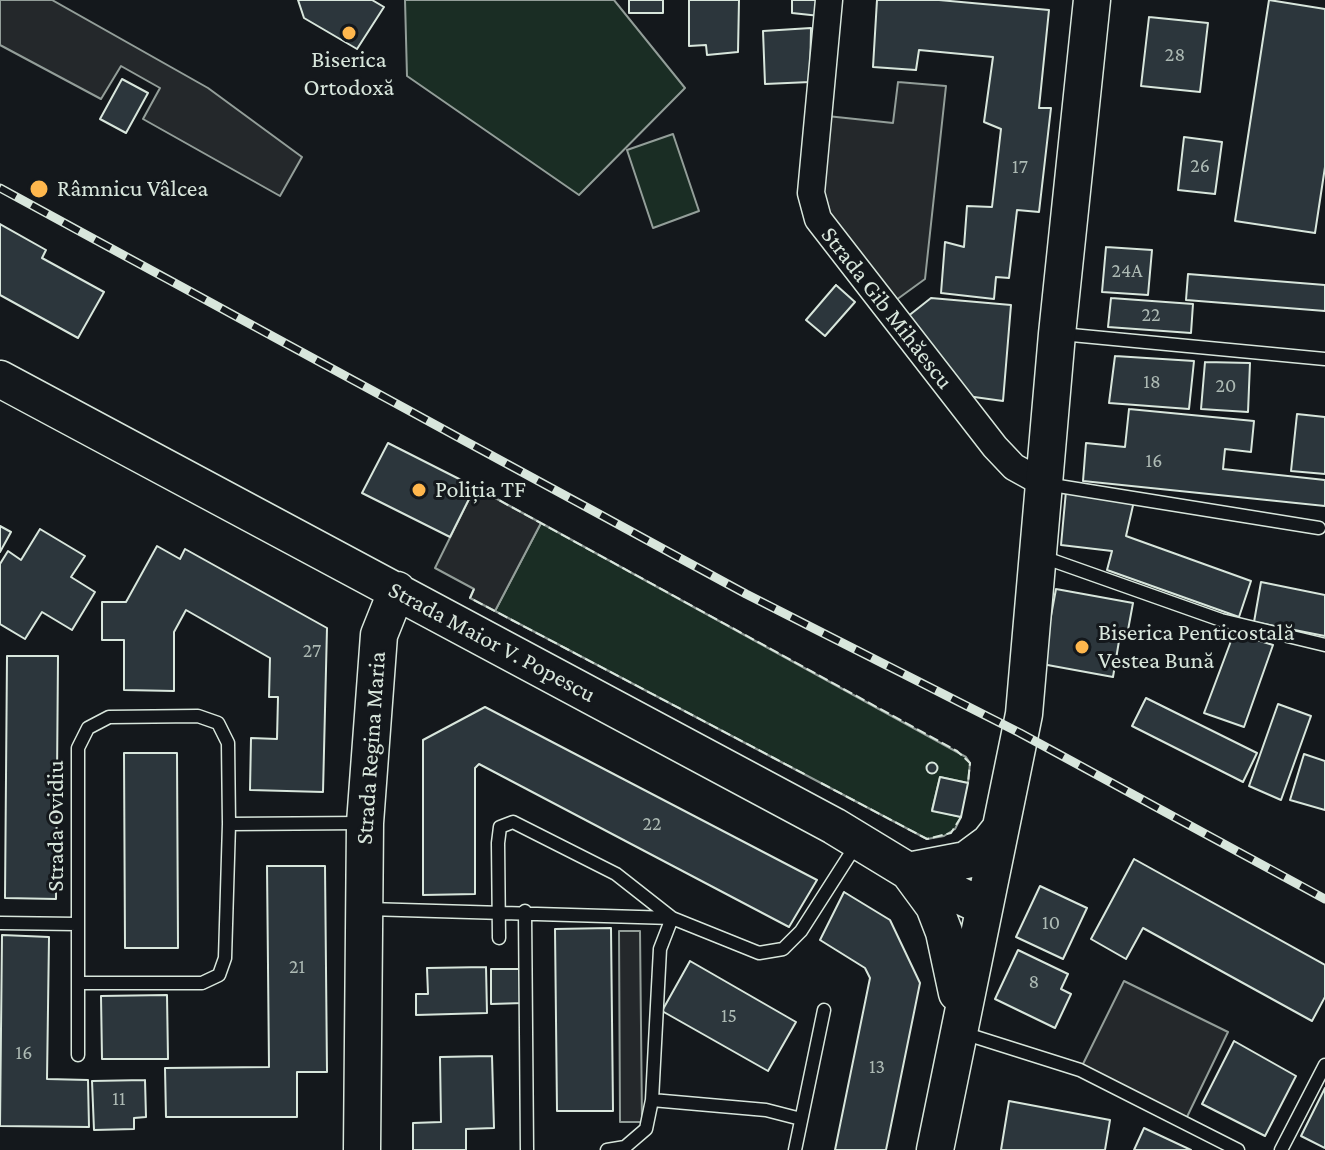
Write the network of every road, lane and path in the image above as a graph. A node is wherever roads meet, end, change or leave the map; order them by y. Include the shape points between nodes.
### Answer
1 (829, 0) edge
2 (1092, 0) edge
3 (1057, 334) junction
4 (1325, 359) edge
5 (0, 379) edge
6 (1043, 483) junction
7 (1319, 528) dead end
8 (1037, 555) junction
9 (397, 590) junction
10 (1325, 645) edge
11 (365, 823) junction
12 (229, 824) junction
13 (1000, 829) junction
14 (858, 842) junction
15 (908, 871) junction
16 (982, 906) junction
17 (365, 909) junction
18 (498, 910) junction
19 (525, 911) junction
20 (672, 918) junction
21 (0, 923) edge
22 (77, 924) junction
23 (499, 938) dead end
24 (78, 983) junction
25 (824, 1010) dead end
26 (960, 1024) junction
27 (78, 1055) dead end
28 (1325, 1065) edge
29 (652, 1100) junction
30 (801, 1119) junction
31 (362, 1150) edge
32 (527, 1150) edge
33 (607, 1150) edge
34 (795, 1150) edge
35 (935, 1150) edge
36 (1238, 1150) edge
37 (1281, 1150) edge

1 - 6 street, Strada Gib Mihăescu via 811,193 818,219 995,447 1014,467
2 - 3 main road
3 - 4 lane
3 - 6 main road
5 - 9 main road, Strada Maior V. Popescu
6 - 7 lane
6 - 8 main road
8 - 10 lane via 1221,620
8 - 13 main road via 1024,714
9 - 11 main road, Strada Regina Maria via 379,635
9 - 14 main road, Strada Maior V. Popescu
11 - 12 lane
11 - 17 main road, Strada Regina Maria
12 - 22 lane, Strada Ovidiu via 228,743 218,723 198,716 109,717 88,728 78,748
12 - 24 lane, Strada Ovidiu via 225,958 219,975 202,983
13 - 15 main road via 966,860
13 - 16 main road
14 - 15 main road, Strada Maior V. Popescu
14 - 20 lane via 801,931 783,949 759,953
15 - 16 main road, Strada Maior V. Popescu
15 - 26 main road via 928,896 944,932
16 - 26 main road
17 - 18 lane
17 - 31 main road, Strada Regina Maria
18 - 19 lane
18 - 20 lane via 500,827 513,822 616,874
18 - 23 lane
19 - 20 lane
19 - 32 lane
20 - 29 lane via 660,949
21 - 22 lane, Strada Ovidiu
22 - 24 lane, Strada Ovidiu
24 - 27 lane, Strada Ovidiu
25 - 30 lane
26 - 35 main road
26 - 36 lane via 1080,1070
28 - 37 lane
29 - 30 lane via 766,1110
29 - 33 lane via 646,1129 625,1147
30 - 34 lane

